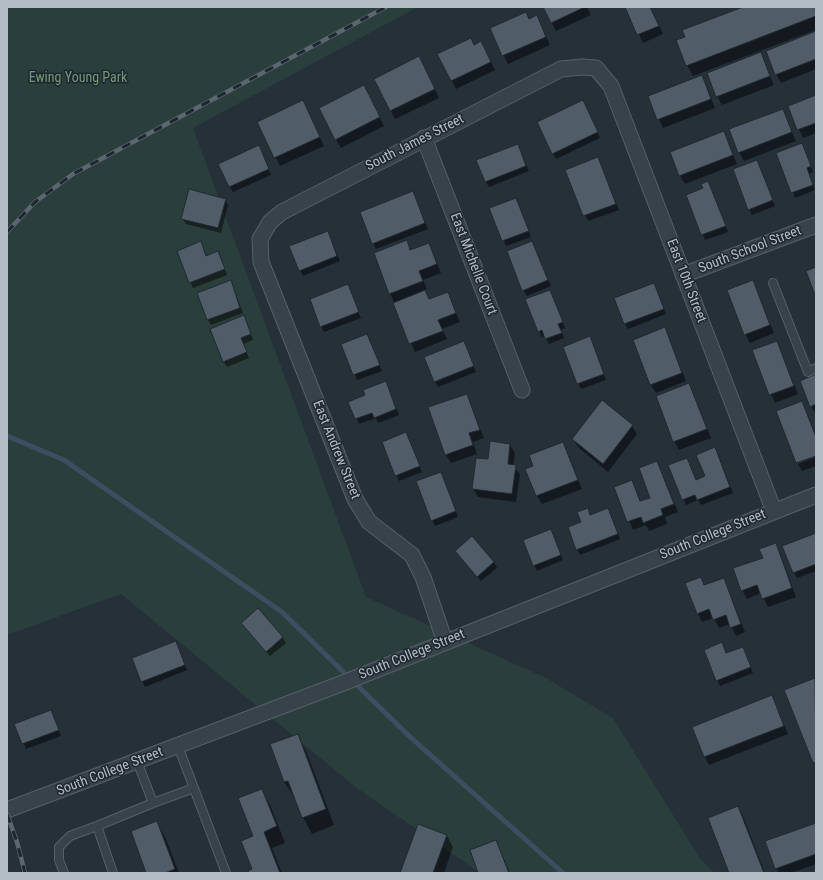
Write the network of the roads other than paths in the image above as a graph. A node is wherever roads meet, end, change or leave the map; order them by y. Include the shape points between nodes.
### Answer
1 (582, 67) joint
2 (424, 138) junction
3 (816, 225) edge
4 (260, 239) joint
5 (683, 276) junction
6 (773, 284) dead end
7 (816, 368) edge
8 (522, 390) dead end
9 (816, 495) edge
10 (774, 511) junction
11 (445, 642) junction
12 (178, 746) junction
13 (137, 761) junction
14 (194, 788) junction
15 (153, 803) junction
16 (7, 810) edge
17 (97, 826) junction
18 (64, 873) edge
19 (113, 873) edge
20 (226, 873) edge

1 - 2 street, South James Street via 561,68
1 - 5 street, East 10th Street via 596,68 610,86
2 - 4 street, South James Street via 282,212 270,222
2 - 8 street, East Michelle Court
3 - 5 street, South School Street
4 - 11 street, East Andrew Street via 261,262 355,499 369,522 412,555 423,577
5 - 10 street, East 10th Street
6 - 7 lane via 808,372
9 - 10 street, South College Street
10 - 11 street, South College Street
11 - 12 street, South College Street
12 - 13 street, South College Street
12 - 14 lane
13 - 15 lane
13 - 16 street, South College Street
14 - 15 lane
14 - 20 lane
15 - 17 lane
17 - 18 lane via 70,836 59,847 59,860
17 - 19 lane

